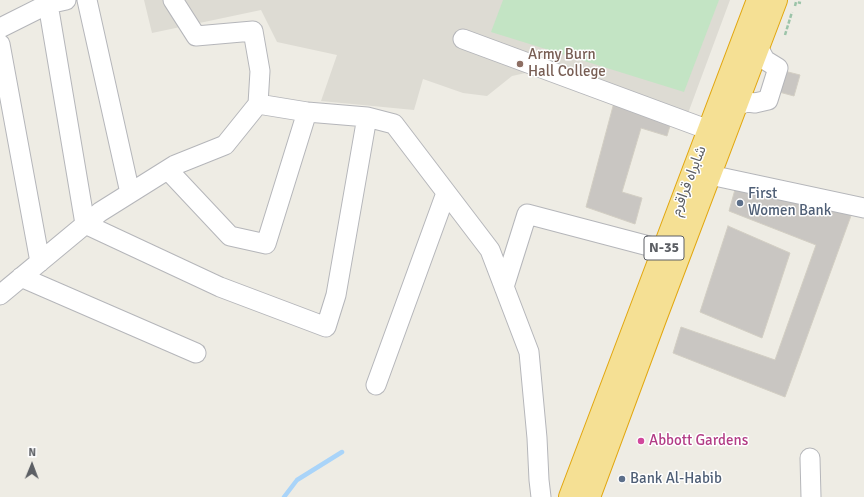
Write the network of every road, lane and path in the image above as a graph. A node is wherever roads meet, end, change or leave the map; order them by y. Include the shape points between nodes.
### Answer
1 (66, 0) edge
2 (87, 0) edge
3 (173, 0) edge
4 (758, 0) edge
5 (776, 0) edge
6 (801, 3) dead end
7 (48, 4) junction
8 (0, 28) edge
9 (785, 35) dead end
10 (463, 39) dead end
11 (0, 44) edge
12 (258, 104) junction
13 (307, 112) junction
14 (367, 117) junction
15 (709, 130) junction
16 (168, 170) junction
17 (710, 176) junction
18 (130, 193) junction
19 (446, 193) junction
20 (864, 208) edge
21 (85, 224) junction
22 (664, 250) junction
23 (40, 262) junction
24 (21, 277) junction
25 (504, 287) junction
26 (0, 294) edge
27 (196, 353) dead end
28 (376, 385) dead end
29 (810, 458) dead end
30 (541, 497) edge
31 (570, 497) edge
32 (590, 497) edge
33 (811, 497) edge

1 - 7 street
2 - 18 street
3 - 12 street via 196,36 253,30 260,71
4 - 15 highway, شاہراہ قراقرم / N-35
5 - 17 highway, شاہراہ قراقرم / N-35
6 - 9 path via 796,2
7 - 8 street
7 - 21 street
10 - 15 street
11 - 23 street
12 - 13 street
12 - 16 street via 225,145
13 - 14 street
13 - 16 street via 266,244 230,236
14 - 19 street via 394,124
14 - 21 street via 336,295 326,327 220,286
15 - 22 highway, شاہراہ قراقرم / N-35
16 - 18 street
17 - 20 street
17 - 32 highway, شاہراہ قراقرم / N-35
18 - 21 street
19 - 25 street via 490,250
19 - 28 street
21 - 23 street
22 - 25 street via 527,214
22 - 31 highway, شاہراہ قراقرم / N-35
23 - 24 street
24 - 26 street
24 - 27 street
25 - 30 street via 529,352
29 - 33 street

